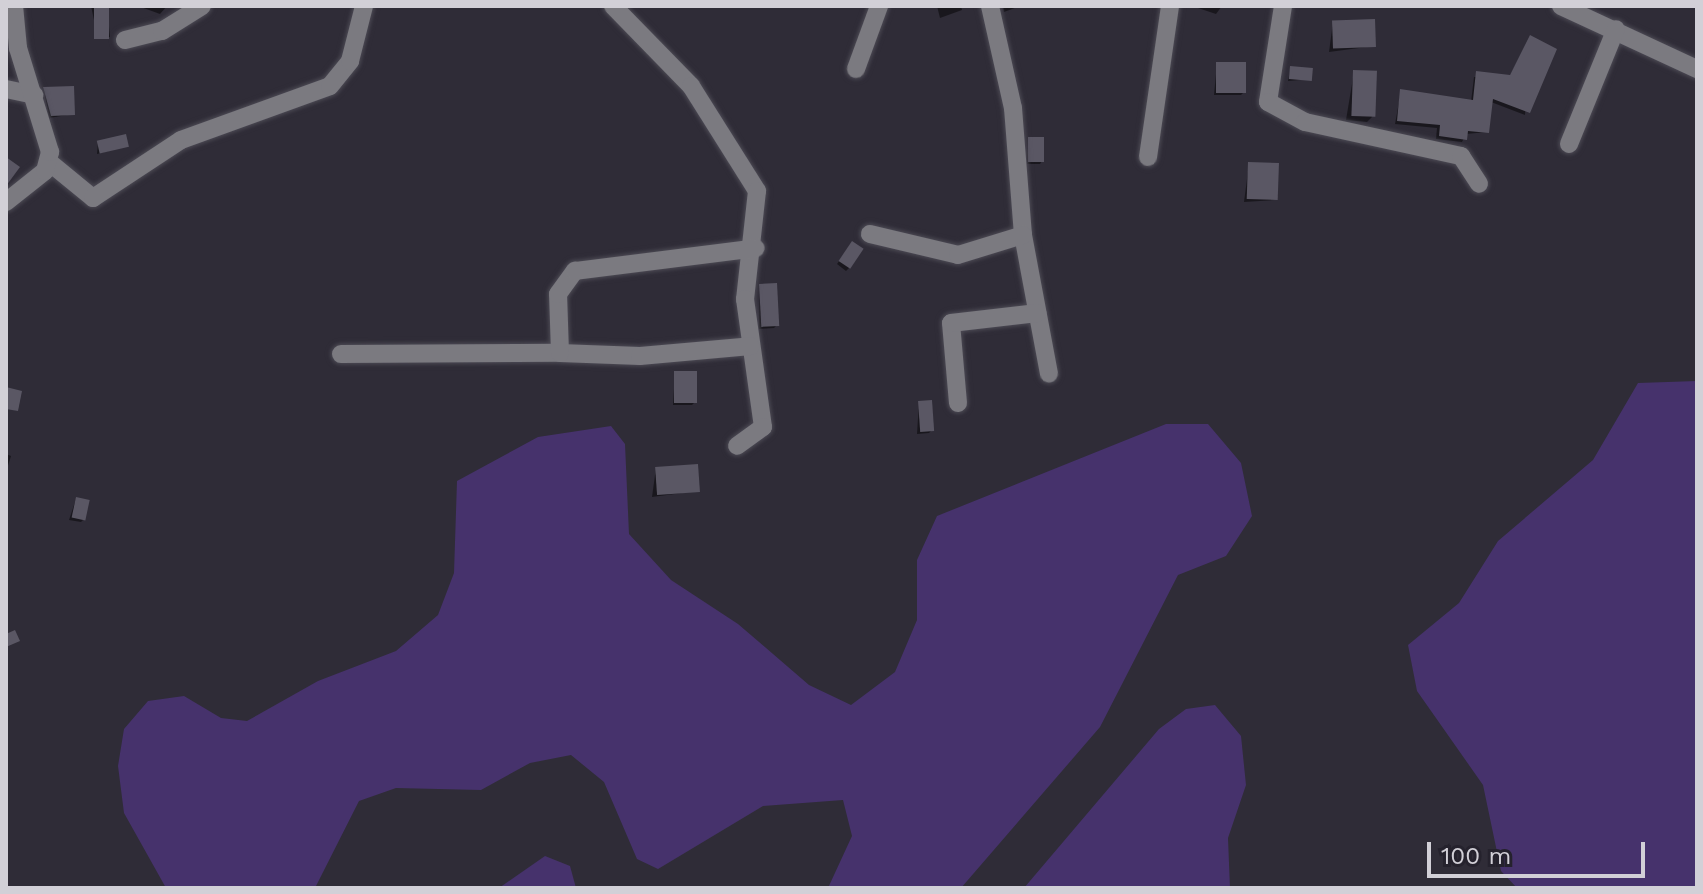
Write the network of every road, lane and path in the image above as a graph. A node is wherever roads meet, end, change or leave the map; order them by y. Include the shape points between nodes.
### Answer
1 (14, 6) edge
2 (202, 6) edge
3 (364, 6) edge
4 (613, 6) edge
5 (879, 6) edge
6 (990, 6) edge
7 (1170, 6) edge
8 (1283, 6) edge
9 (1561, 6) edge
10 (1616, 29) junction
11 (125, 40) dead end
12 (856, 69) dead end
13 (1697, 69) edge
14 (6, 89) edge
15 (34, 95) junction
16 (1569, 144) dead end
17 (1148, 157) dead end
18 (49, 162) junction
19 (1479, 184) dead end
20 (6, 202) edge
21 (870, 234) dead end
22 (1023, 235) junction
23 (756, 248) junction
24 (1037, 313) junction
25 (751, 346) junction
26 (560, 353) junction
27 (341, 354) dead end
28 (1049, 374) dead end
29 (958, 403) dead end
30 (737, 446) dead end

1 - 15 street
2 - 11 street via 162,31
3 - 18 street via 350,61 330,86 181,140 93,198
4 - 23 street via 671,60 738,155 759,199
5 - 12 street
6 - 22 street via 1013,108
7 - 17 street
8 - 19 street via 1268,102 1305,122 1461,156
9 - 10 street
10 - 13 street
10 - 16 street
14 - 15 street
15 - 18 street
18 - 20 street
21 - 22 street via 958,255
22 - 24 street
23 - 25 street via 745,299
23 - 26 street via 575,271 558,294
24 - 28 street
24 - 29 street via 951,323
25 - 26 street via 640,356
25 - 30 street via 763,427
26 - 27 street

